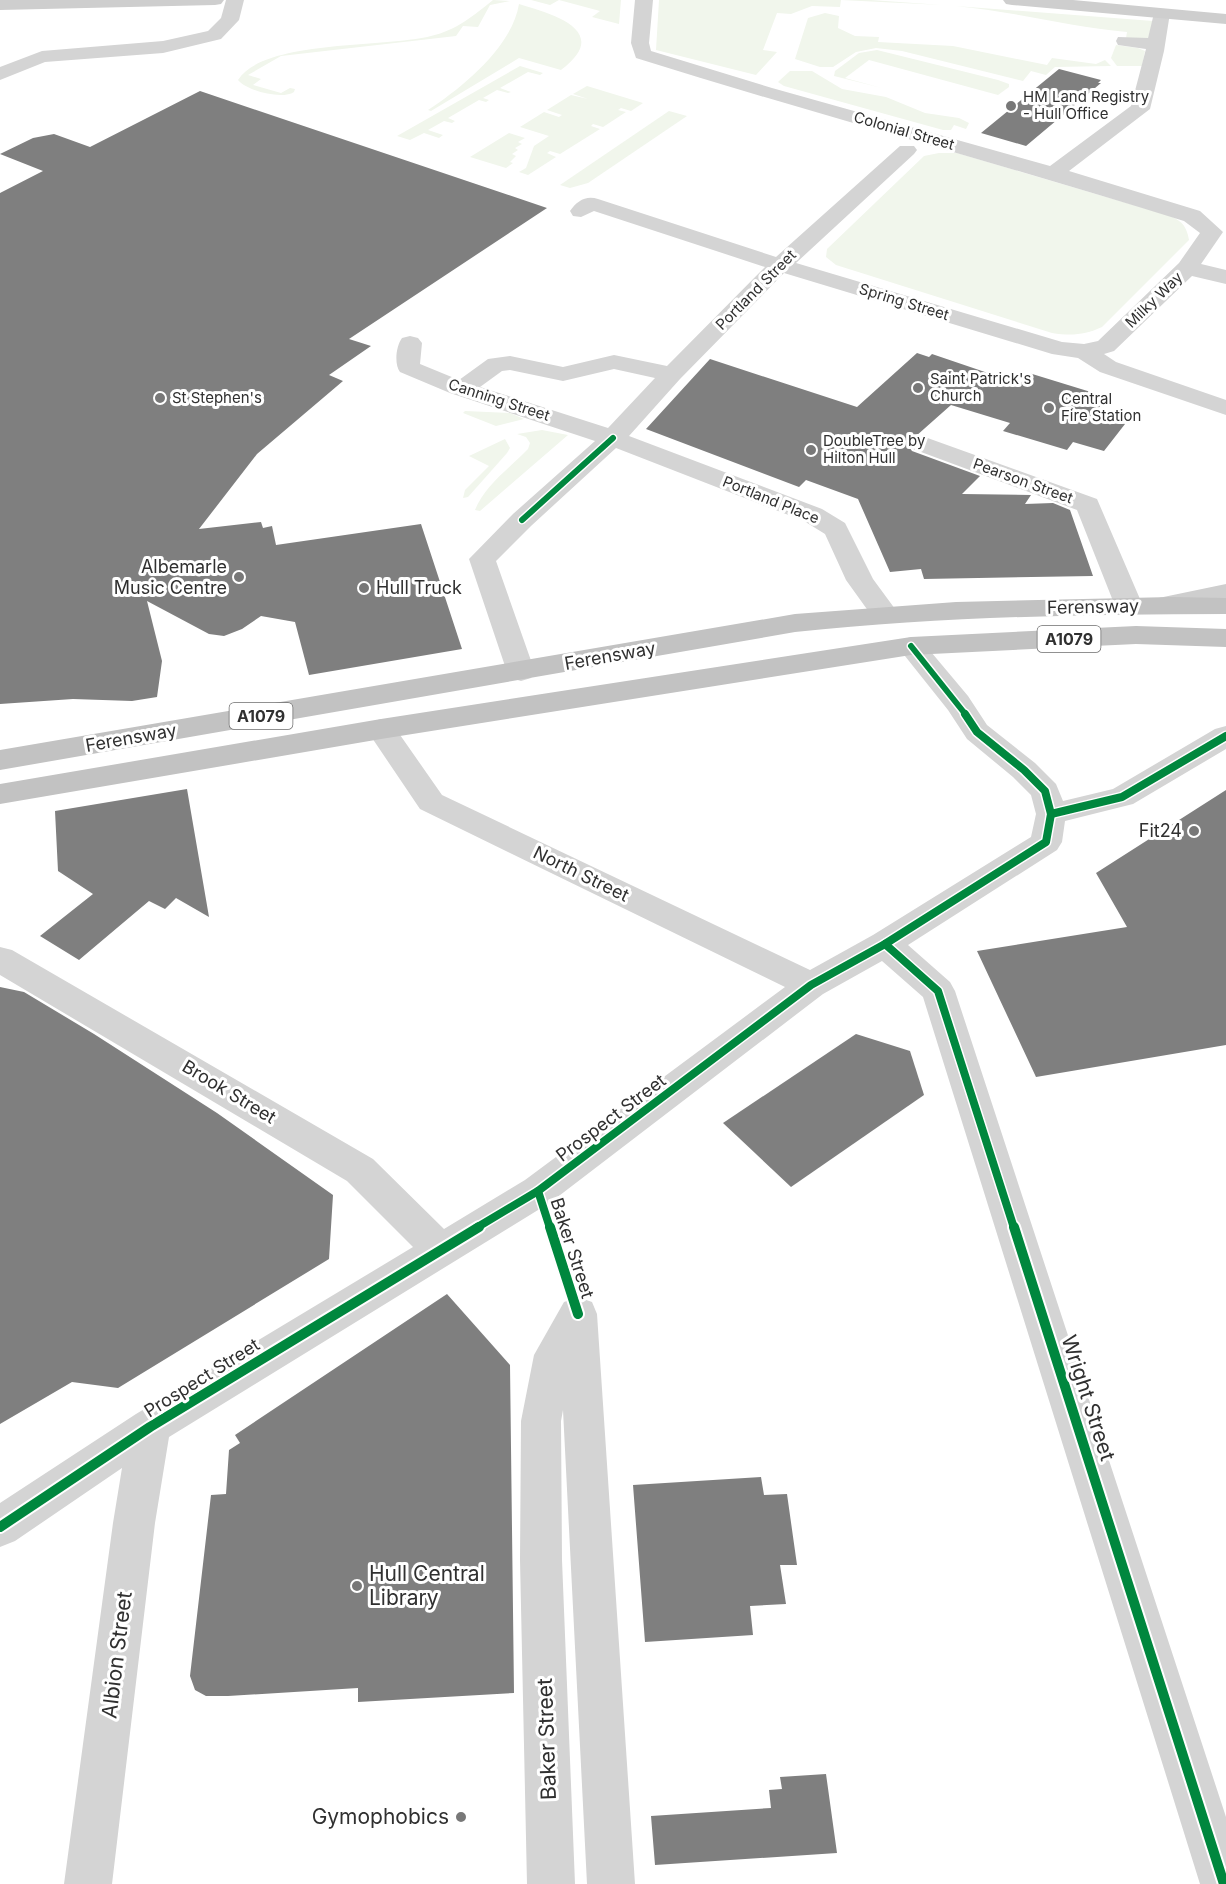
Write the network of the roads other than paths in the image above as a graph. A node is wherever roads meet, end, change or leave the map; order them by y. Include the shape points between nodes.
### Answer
1 (235, 0) edge
2 (644, 0) edge
3 (1012, 0) edge
4 (207, 1) edge
5 (0, 5) edge
6 (1161, 13) junction
7 (1226, 19) edge
8 (1125, 41) dead end
9 (1156, 44) junction
10 (0, 74) edge
11 (907, 150) dead end
12 (1053, 173) junction
13 (581, 211) dead end
14 (1219, 232) edge
15 (780, 265) junction
16 (1187, 268) junction
17 (1226, 277) edge
18 (410, 343) dead end
19 (1084, 351) junction
20 (672, 374) junction
21 (463, 388) junction
22 (1226, 408) edge
23 (613, 438) junction
24 (922, 444) dead end
25 (1226, 592) edge
26 (1130, 606) junction
27 (1159, 606) junction
28 (1226, 606) edge
29 (884, 613) junction
30 (1226, 638) edge
31 (911, 646) junction
32 (521, 672) junction
33 (381, 729) junction
34 (1226, 736) edge
35 (0, 760) edge
36 (0, 794) edge
37 (1051, 814) junction
38 (885, 944) junction
39 (0, 959) edge
40 (811, 985) junction
41 (440, 1250) junction
42 (150, 1427) junction
43 (0, 1527) edge
44 (88, 1884) edge
45 (551, 1884) edge
46 (611, 1884) edge
47 (1224, 1884) edge

1 - 10 street via 230,20 214,35 163,47 42,57
2 - 12 street, Colonial Street via 640,43 643,54
3 - 6 street
4 - 5 street
6 - 7 street
6 - 9 street
8 - 9 street
9 - 12 street via 1140,110
11 - 15 street, Portland Street
12 - 14 street, Colonial Street via 1192,216
13 - 15 street, Spring Street via 591,203
14 - 16 street, Milky Way
15 - 19 street, Spring Street via 1060,349
15 - 20 street, Portland Street
16 - 17 street
16 - 19 street, Milky Way via 1106,346
18 - 21 street, Canning Street via 408,367
19 - 22 street, Spring Street via 1108,367
20 - 21 street via 614,362 563,374 510,363 496,364
20 - 23 street, Portland Street
21 - 23 street, Canning Street
23 - 29 street, Portland Place via 813,515 836,529 860,580
23 - 32 street, Portland Street via 482,559
24 - 26 street, Pearson Street via 1088,505
25 - 27 street
26 - 27 highway, Ferensway / A1079
26 - 29 highway, Ferensway / A1079
27 - 28 highway, Ferensway / A1079
29 - 32 highway, Ferensway / A1079 via 795,623
30 - 31 highway, Ferensway / A1079 via 1136,635
31 - 33 highway, Ferensway / A1079
31 - 37 street via 977,732 1045,791
32 - 35 highway, Ferensway / A1079
33 - 36 highway, Ferensway / A1079
33 - 40 street, North Street via 431,802
34 - 37 street via 1122,797
37 - 38 street, Prospect Street via 1046,842
38 - 40 street, Prospect Street
38 - 47 street, Wright Street via 938,991
39 - 41 street, Brook Street via 360,1170
40 - 41 street, Prospect Street via 538,1191
41 - 42 street, Prospect Street
42 - 43 street, Prospect Street
42 - 44 street, Albion Street
45 - 46 street, Baker Street via 541,1560 541,1421 554,1355 578,1314

